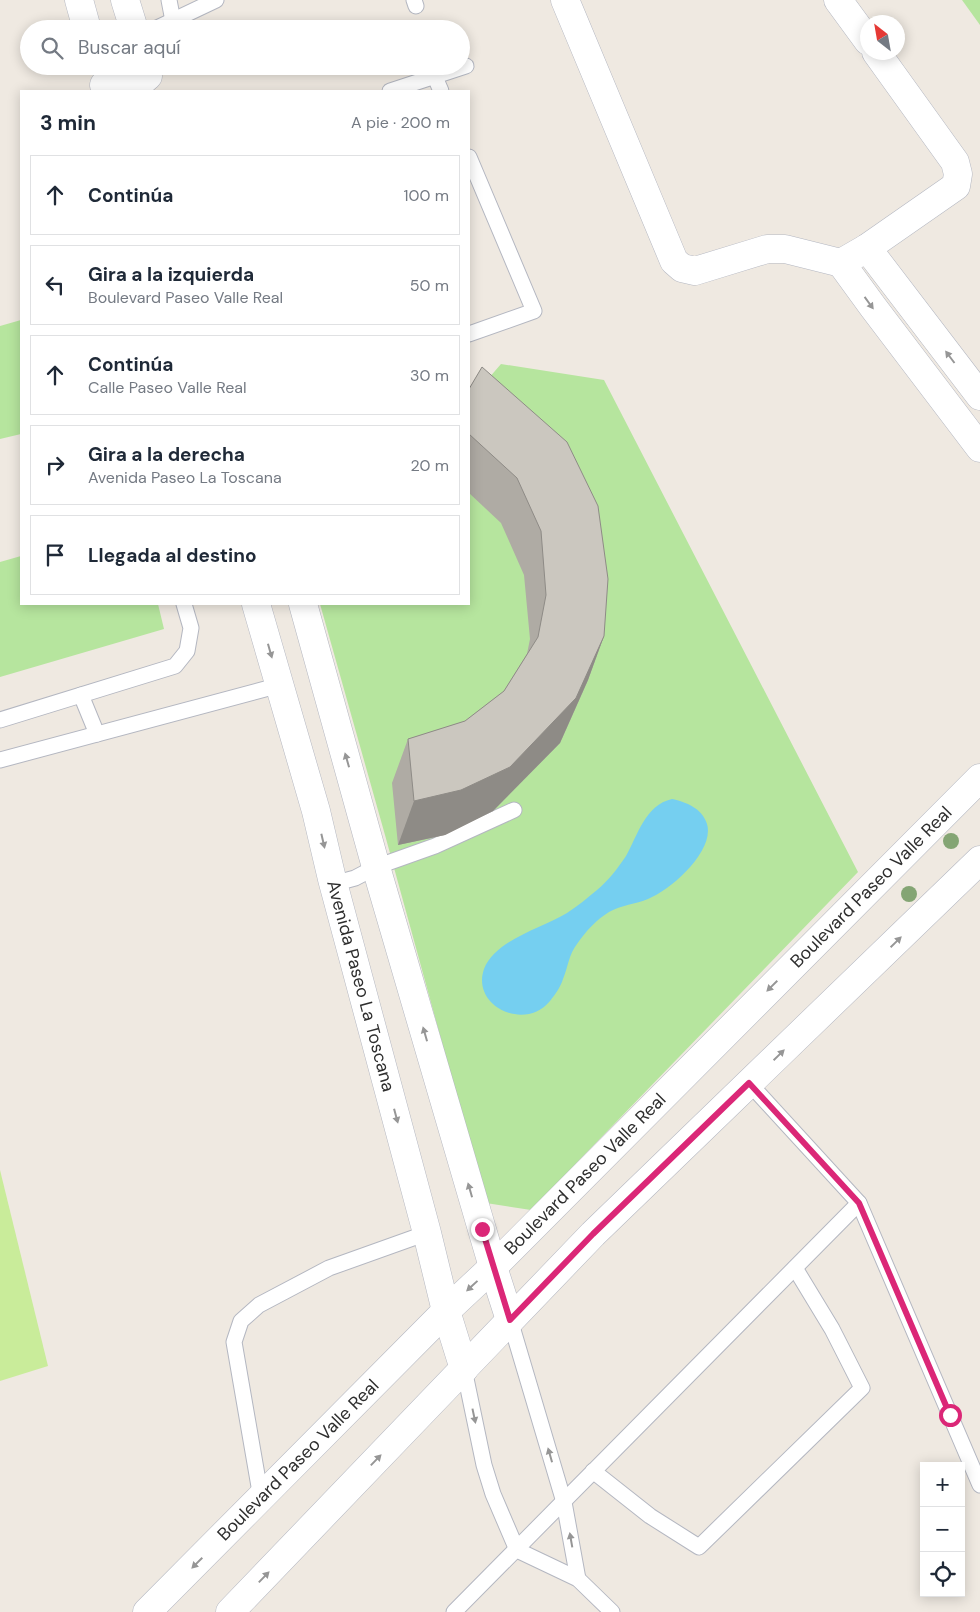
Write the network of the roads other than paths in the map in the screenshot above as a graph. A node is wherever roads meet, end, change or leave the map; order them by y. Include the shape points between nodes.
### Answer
1 (125, 0) edge
2 (169, 0) edge
3 (216, 0) edge
4 (565, 0) edge
5 (838, 0) edge
6 (131, 20) edge
7 (173, 20) edge
8 (175, 20) edge
9 (860, 30) edge
10 (882, 60) edge
11 (441, 75) edge
12 (435, 77) junction
13 (149, 78) edge
14 (103, 81) edge
15 (393, 90) edge
16 (441, 90) edge
17 (470, 159) edge
18 (867, 248) junction
19 (841, 263) junction
20 (470, 334) edge
21 (980, 396) edge
22 (980, 448) edge
23 (184, 605) edge
24 (256, 605) edge
25 (303, 605) edge
26 (280, 686) junction
27 (81, 695) junction
28 (0, 720) edge
29 (96, 734) junction
30 (0, 760) edge
31 (980, 778) edge
32 (358, 799) junction
33 (514, 810) edge
34 (316, 811) junction
35 (980, 860) edge
36 (376, 867) junction
37 (332, 879) junction
38 (749, 1083) junction
39 (859, 1203) junction
40 (427, 1233) junction
41 (493, 1267) junction
42 (795, 1268) junction
43 (446, 1311) junction
44 (510, 1320) junction
45 (464, 1369) junction
46 (594, 1471) junction
47 (980, 1485) edge
48 (260, 1498) junction
49 (564, 1502) junction
50 (517, 1550) junction
51 (578, 1579) junction
52 (148, 1612) edge
53 (230, 1612) edge
54 (454, 1612) edge
55 (612, 1612) edge

1 - 6 street
2 - 7 lane
3 - 8 lane
4 - 19 street via 674,260 682,268 696,271 767,249 785,249
5 - 9 street
10 - 18 street via 955,162 958,174 956,186
11 - 12 lane
12 - 15 lane
12 - 16 lane
13 - 14 street via 127,88 115,89
17 - 20 lane via 534,311
18 - 19 street
21 -> 18 street
19 -> 22 street
23 - 27 lane via 191,628 187,651 175,666
24 -> 26 street, Avenida Paseo La Toscana
32 -> 25 street
26 - 29 lane
26 - 34 street, Avenida Paseo La Toscana
27 - 28 lane
27 - 29 lane
29 - 30 lane
31 -> 41 street, Boulevard Paseo Valle Real
32 - 34 street via 351,795 336,795 321,803
32 - 36 street
33 - 36 lane via 435,846
34 -> 37 street, Avenida Paseo La Toscana
38 -> 35 street
36 - 37 lane via 344,881
41 -> 36 street
37 -> 40 street, Avenida Paseo La Toscana
38 - 39 lane
38 - 44 street via 593,1234
39 - 42 lane
39 - 47 lane
40 - 43 street, Avenida Paseo La Toscana
40 - 48 lane via 329,1268 259,1305 241,1321 234,1342
41 -> 43 street, Boulevard Paseo Valle Real
41 - 44 street
42 - 46 lane
42 - 46 lane via 832,1328 862,1388 700,1547 650,1516
43 - 45 street, Avenida Paseo La Toscana
43 - 48 street, Boulevard Paseo Valle Real
44 - 45 street
49 -> 44 lane
45 -> 50 lane via 484,1465
53 -> 45 street
46 - 49 lane
48 -> 52 street, Boulevard Paseo Valle Real
49 - 50 lane
51 -> 49 lane
50 - 51 lane
50 - 54 lane
51 - 55 lane

